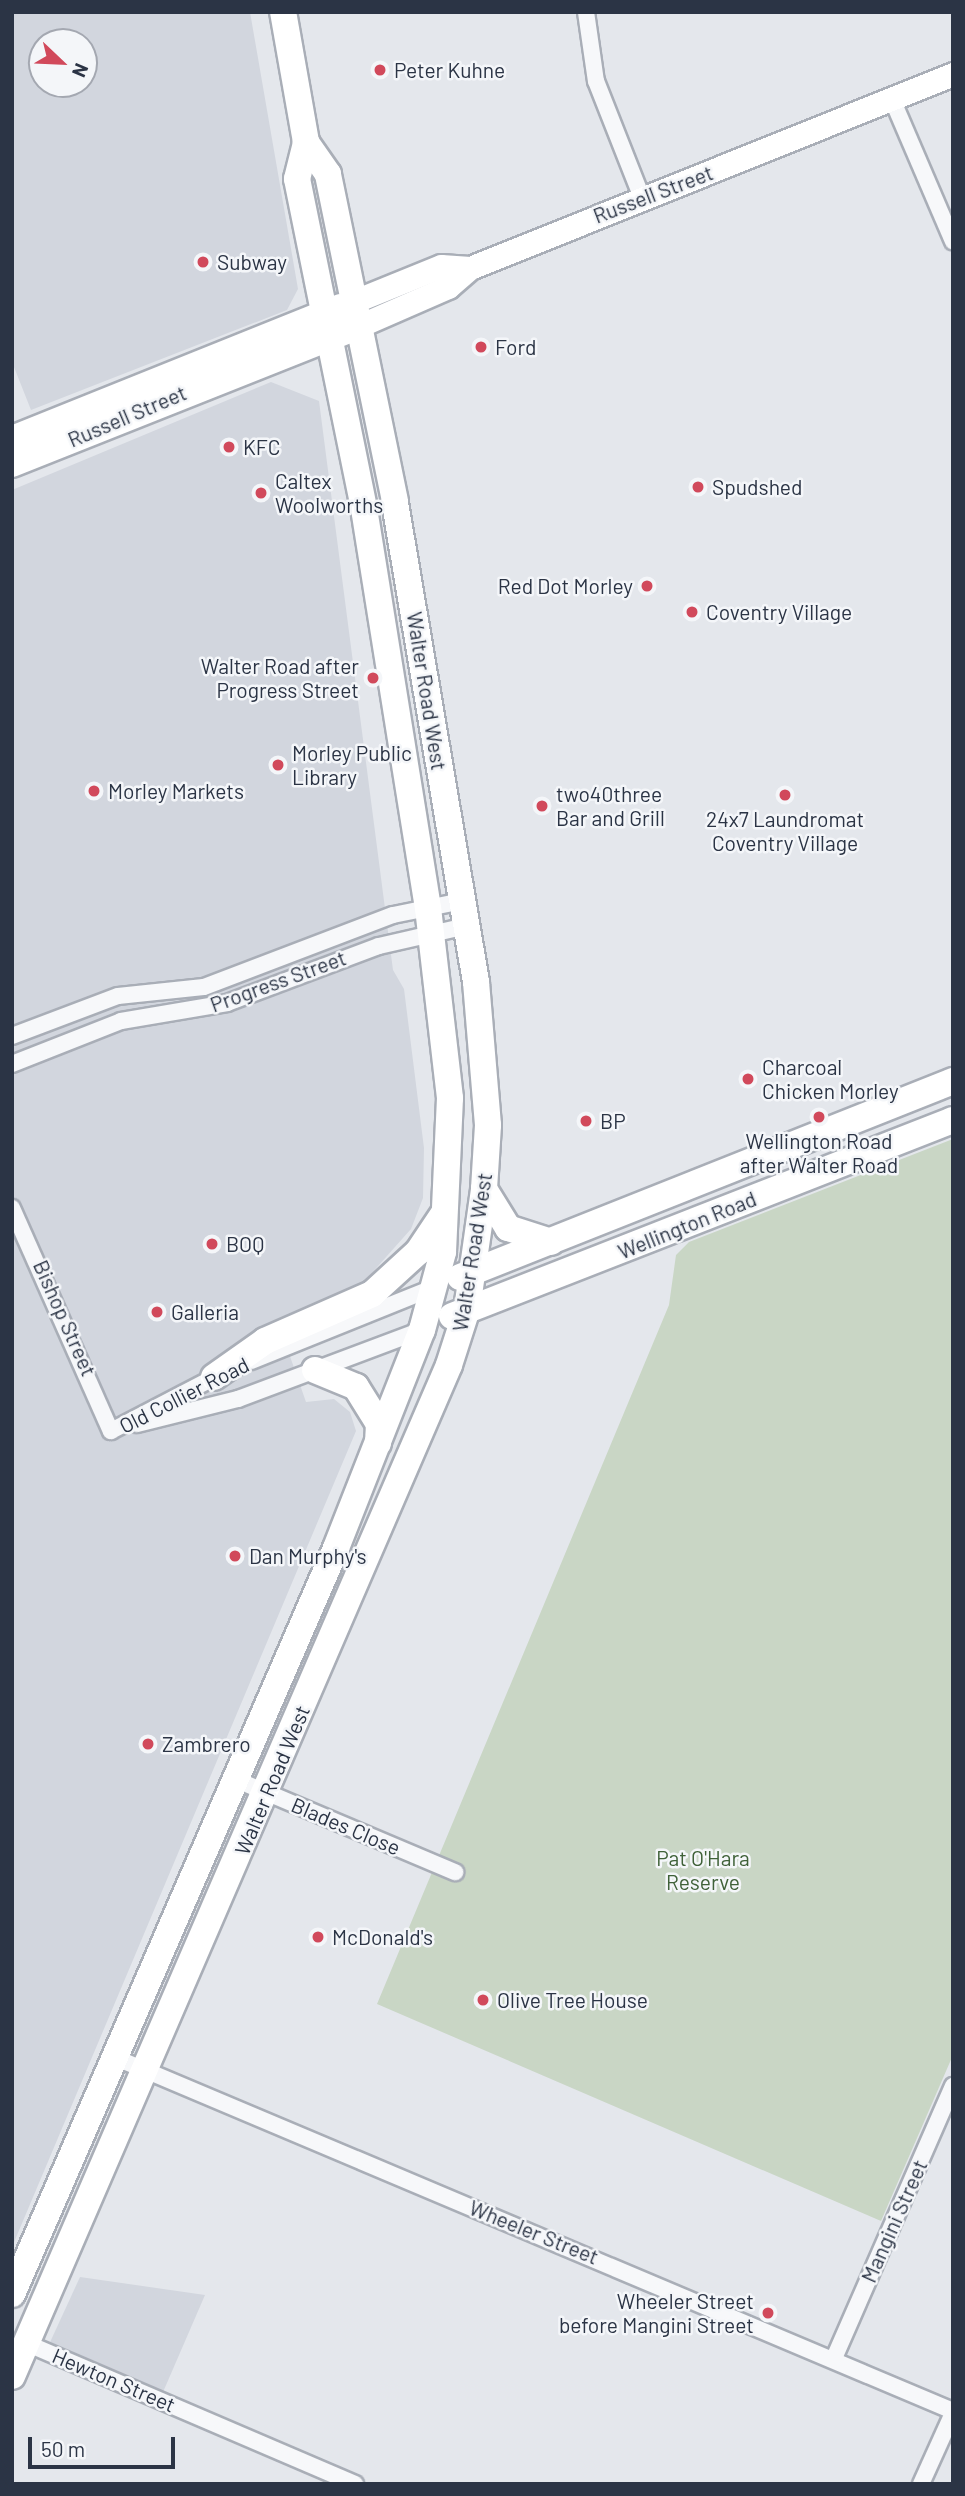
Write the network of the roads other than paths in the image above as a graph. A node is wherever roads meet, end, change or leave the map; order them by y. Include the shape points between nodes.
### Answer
1 (283, 12) edge
2 (586, 12) edge
3 (953, 74) edge
4 (892, 99) junction
5 (306, 142) junction
6 (642, 198) junction
7 (953, 241) edge
8 (326, 313) junction
9 (358, 313) junction
10 (331, 338) junction
11 (15, 446) edge
12 (464, 914) junction
13 (429, 920) junction
14 (12, 1036) edge
15 (12, 1063) edge
16 (953, 1081) edge
17 (953, 1120) edge
18 (484, 1189) junction
19 (12, 1208) edge
20 (447, 1208) junction
21 (551, 1242) junction
22 (471, 1273) junction
23 (435, 1287) junction
24 (467, 1309) junction
25 (422, 1331) junction
26 (315, 1370) junction
27 (214, 1377) junction
28 (111, 1431) junction
29 (378, 1445) junction
30 (237, 1780) junction
31 (268, 1793) junction
32 (455, 1872) dead end
33 (114, 2057) junction
34 (144, 2070) junction
35 (952, 2087) edge
36 (12, 2294) edge
37 (26, 2343) junction
38 (835, 2356) junction
39 (12, 2376) edge
40 (953, 2412) edge
41 (355, 2484) edge
42 (921, 2484) edge

1 - 5 main road, Walter Road West
2 - 6 street via 596,81
3 - 4 street, Russell Street
4 - 6 street, Russell Street via 731,160 710,176
4 - 7 street
5 - 8 main road, Walter Road West via 297,179
5 - 9 main road, Walter Road West via 328,174
6 - 9 street, Russell Street via 470,268 448,287
8 - 9 main road, Russell Street
8 - 10 main road, Walter Road West
8 - 11 main road, Russell Street
9 - 10 main road, Russell Street
9 - 12 main road, Walter Road West
10 - 11 main road, Russell Street
10 - 13 main road, Walter Road West
12 - 13 street, Progress Street
12 - 13 street, Progress Street
12 - 18 main road, Walter Road West via 484,1062
13 - 14 street, Progress Street via 204,987 118,996
13 - 15 street, Progress Street via 227,1003 121,1021
13 - 20 main road, Walter Road West via 450,1098
16 - 21 main road, Wellington Road
17 - 24 main road, Wellington Road
18 - 21 main road via 508,1228
18 - 22 main road, Walter Road West
19 - 28 street, Bishop Street
20 - 23 main road, Walter Road West
20 - 27 main road via 418,1252 372,1294 265,1341
21 - 22 main road, Wellington Road
22 - 23 main road, Wellington Road
22 - 24 main road, Walter Road West
23 - 25 main road, Walter Road West
23 - 27 street, Old Collier Road
24 - 25 main road, Wellington Road
24 - 31 main road, Walter Road West
25 - 26 street, Old Collier Road
25 - 29 main road, Walter Road West
26 - 28 street, Old Collier Road via 238,1399
26 - 29 main road via 358,1390 379,1424
27 - 28 street, Old Collier Road
29 - 30 main road, Walter Road West
30 - 31 street, Blades Close
30 - 33 main road, Walter Road West
31 - 32 street, Blades Close
31 - 34 main road, Walter Road West
33 - 34 street, Wheeler Street
33 - 36 main road, Walter Road West
34 - 37 main road, Walter Road West
34 - 38 street, Wheeler Street
35 - 38 street, Mangini Street
37 - 39 main road, Walter Road West
37 - 41 street, Hewton Street
38 - 40 street, Wheeler Street
40 - 42 street

